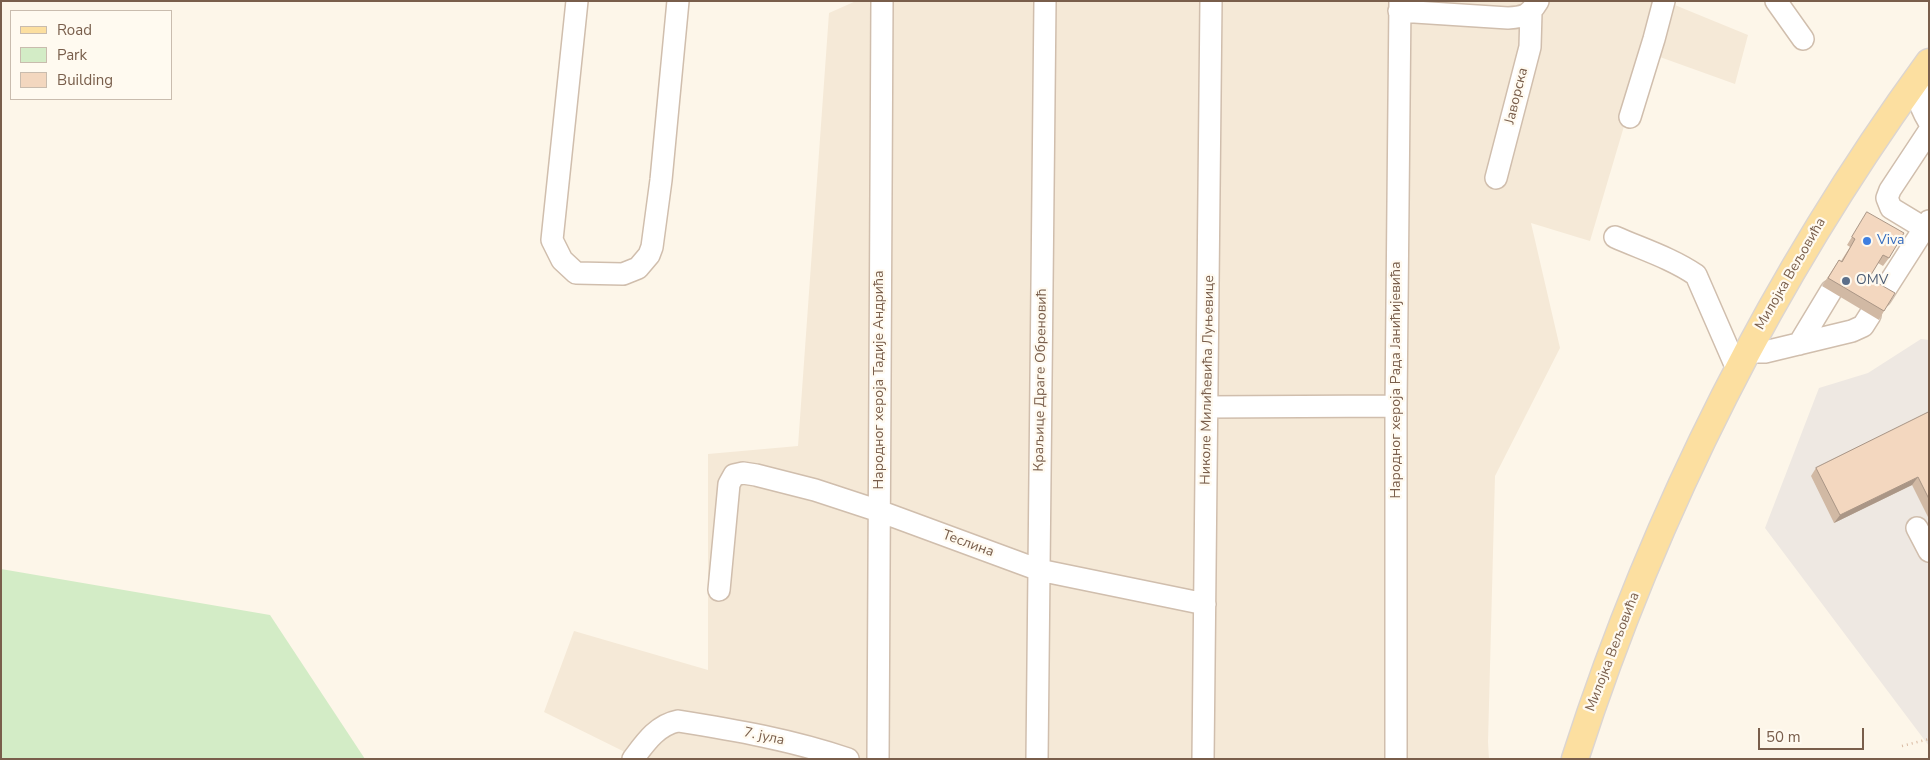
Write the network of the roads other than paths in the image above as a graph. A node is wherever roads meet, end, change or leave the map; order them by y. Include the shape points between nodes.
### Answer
1 (577, 1) edge
2 (678, 1) edge
3 (882, 1) edge
4 (1045, 1) edge
5 (1212, 1) edge
6 (1664, 1) edge
7 (1776, 1) edge
8 (1400, 6) edge
9 (1534, 7) edge
10 (1803, 39) dead end
11 (1927, 65) edge
12 (1630, 117) dead end
13 (1929, 122) edge
14 (1929, 131) edge
15 (1496, 178) dead end
16 (1926, 224) edge
17 (1615, 237) dead end
18 (1876, 285) edge
19 (1809, 342) junction
20 (1743, 359) junction
21 (1396, 406) junction
22 (1208, 407) junction
23 (879, 511) junction
24 (1917, 528) dead end
25 (1929, 552) edge
26 (1039, 570) junction
27 (719, 590) dead end
28 (1205, 604) junction
29 (633, 759) edge
30 (848, 759) edge
31 (878, 759) edge
32 (1037, 759) edge
33 (1203, 759) edge
34 (1396, 759) edge
35 (1575, 759) edge

1 - 2 street via 552,240 562,260 576,273 614,275 638,268 652,247
3 - 23 street, Народног хероја Тадије Андрића
4 - 26 street, Краљице Драге Обреновић
5 - 22 street, Николе Милићевића Луњевице
6 - 12 street
7 - 10 street
8 - 9 street, Јаворска via 1508,18 1520,17
8 - 21 street, Народног хероја Рада Јанићијевића
9 - 15 street, Јаворска via 1530,47
11 - 13 street via 1918,94 1920,106
11 - 20 main road, Милојка Вељовића via 1852,172
14 - 16 street via 1887,198 1891,208
16 - 18 street
17 - 20 street via 1696,275
19 - 19 street via 1842,334 1850,303
19 - 20 street via 1755,352
20 - 35 main road, Милојка Вељовића via 1655,547 1607,664
21 - 22 street
21 - 34 street, Народног хероја Рада Јанићијевића
22 - 28 street, Николе Милићевића Луњевице
23 - 26 street, Теслина
23 - 27 street, Теслина via 756,475 734,475 729,484
23 - 31 street, Народног хероја Тадије Андрића
24 - 25 street
26 - 28 street, Теслина
26 - 32 street, Краљице Драге Обреновић
28 - 33 street, Николе Милићевића Луњевице
29 - 30 street, 7. јула via 657,731 678,721 759,735

